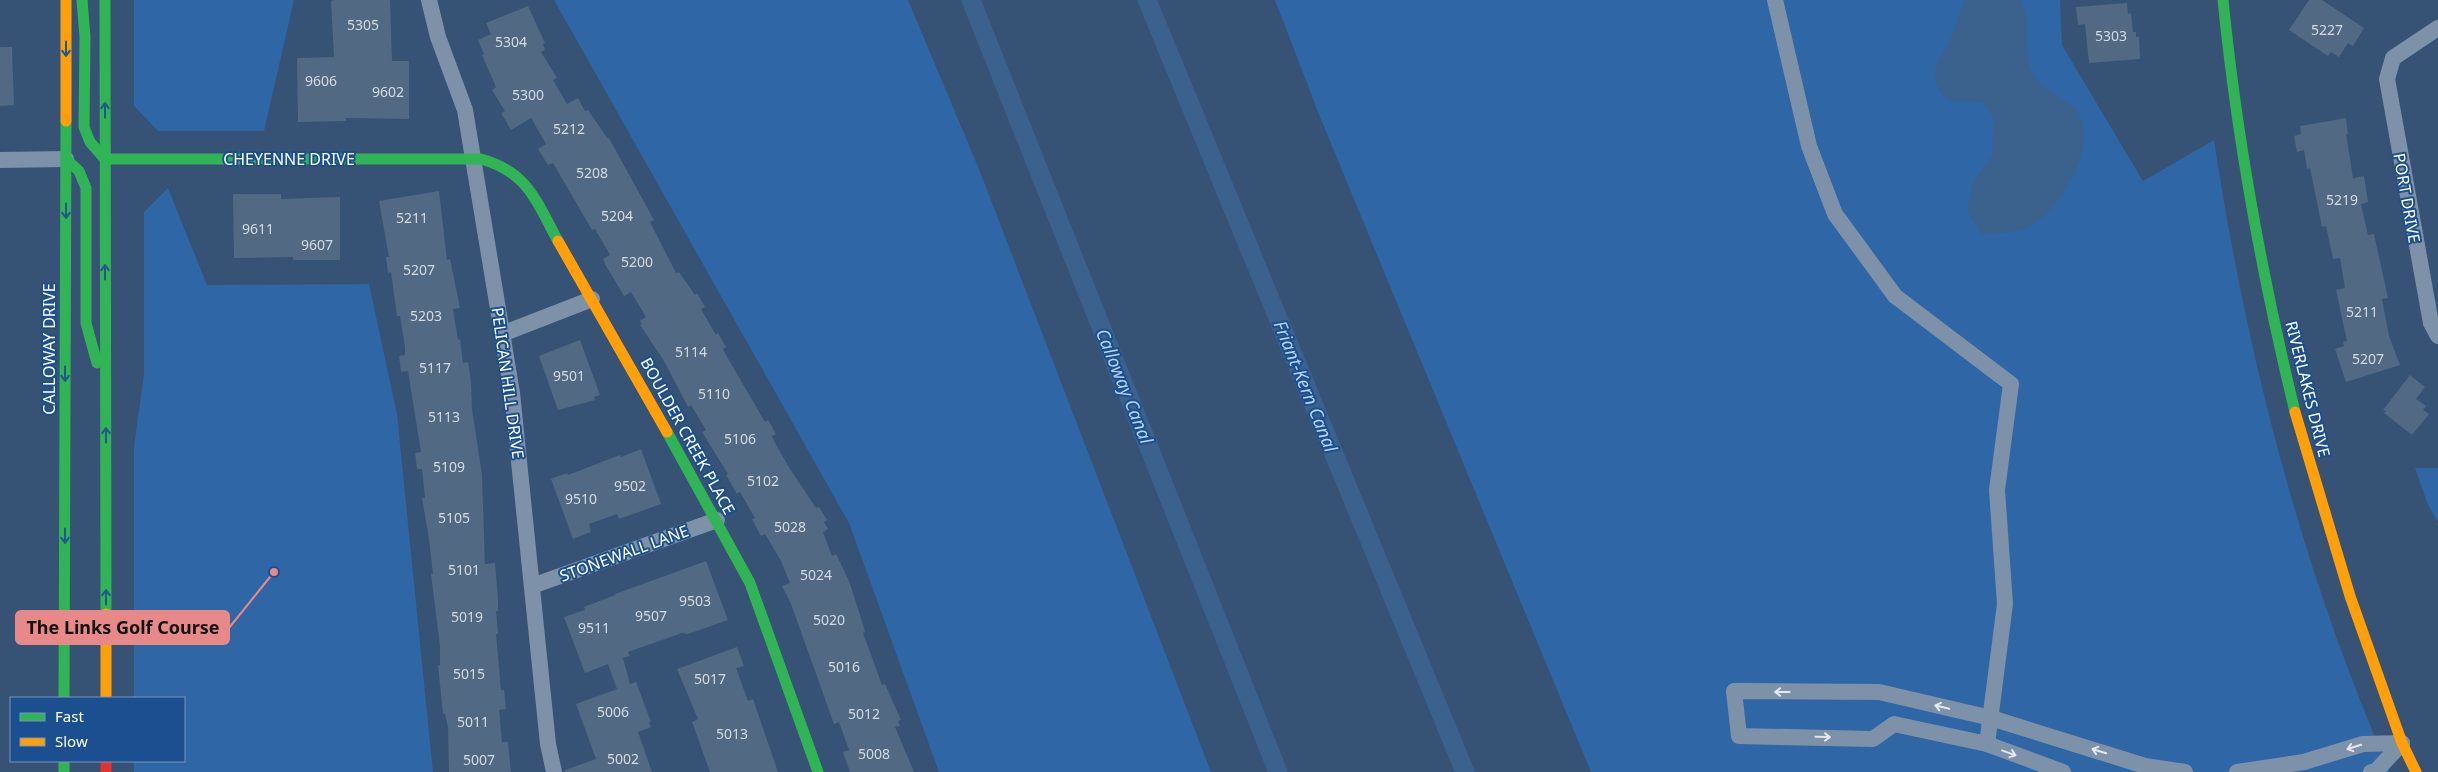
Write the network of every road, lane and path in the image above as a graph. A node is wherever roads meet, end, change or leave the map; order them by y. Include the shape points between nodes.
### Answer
1 (66, 0) edge
2 (82, 0) edge
3 (105, 0) edge
4 (429, 0) edge
5 (1775, 0) edge
6 (2223, 0) edge
7 (2438, 28) edge
8 (66, 159) junction
9 (105, 159) junction
10 (474, 159) junction
11 (0, 160) edge
12 (592, 299) junction
13 (502, 334) junction
14 (2438, 336) edge
15 (106, 391) junction
16 (717, 520) junction
17 (532, 586) junction
18 (1896, 696) junction
19 (64, 697) edge
20 (106, 697) edge
21 (1991, 718) junction
22 (1894, 724) junction
23 (2402, 743) junction
24 (1986, 744) junction
25 (2145, 769) edge
26 (554, 772) edge
27 (818, 772) edge
28 (2063, 772) edge
29 (2185, 772) edge
30 (2237, 772) edge
31 (2372, 772) edge
32 (2416, 772) edge

1 -> 8 main road, CALLOWAY DRIVE
2 - 9 main road via 84,127 90,142
9 -> 3 main road
4 - 10 street, PELICAN HILL DRIVE via 438,37 465,110
5 - 21 street via 1809,146 1835,214 1895,296 2011,384 1997,490 2005,604
6 - 23 main road, RIVERLAKES DRIVE via 2243,165 2280,356 2334,548
7 - 14 street, PORT DRIVE via 2392,58 2387,79 2431,323
8 - 11 street
8 - 15 main road via 79,172 86,188 86,323
8 -> 19 main road, CALLOWAY DRIVE
9 - 10 main road, CHEYENNE DRIVE
15 -> 9 main road
10 - 12 main road, BOULDER CREEK PLACE via 498,163 526,184
10 - 13 street, PELICAN HILL DRIVE
12 - 13 street
12 - 16 main road, BOULDER CREEK PLACE
13 - 17 street, PELICAN HILL DRIVE via 512,393
20 -> 15 main road
16 - 17 street, STONEWALL LANE
16 - 27 main road, BOULDER CREEK PLACE via 750,584
17 - 26 street, PELICAN HILL DRIVE via 548,744
21 -> 18 street
18 - 22 street
18 -> 22 street via 1879,692 1734,692 1739,736 1873,739
21 - 24 street
25 -> 21 street
22 - 24 street
23 -> 30 street via 2363,744 2304,762
23 - 31 street
23 - 32 main road, RIVERLAKES DRIVE
24 -> 28 street
25 - 29 street

